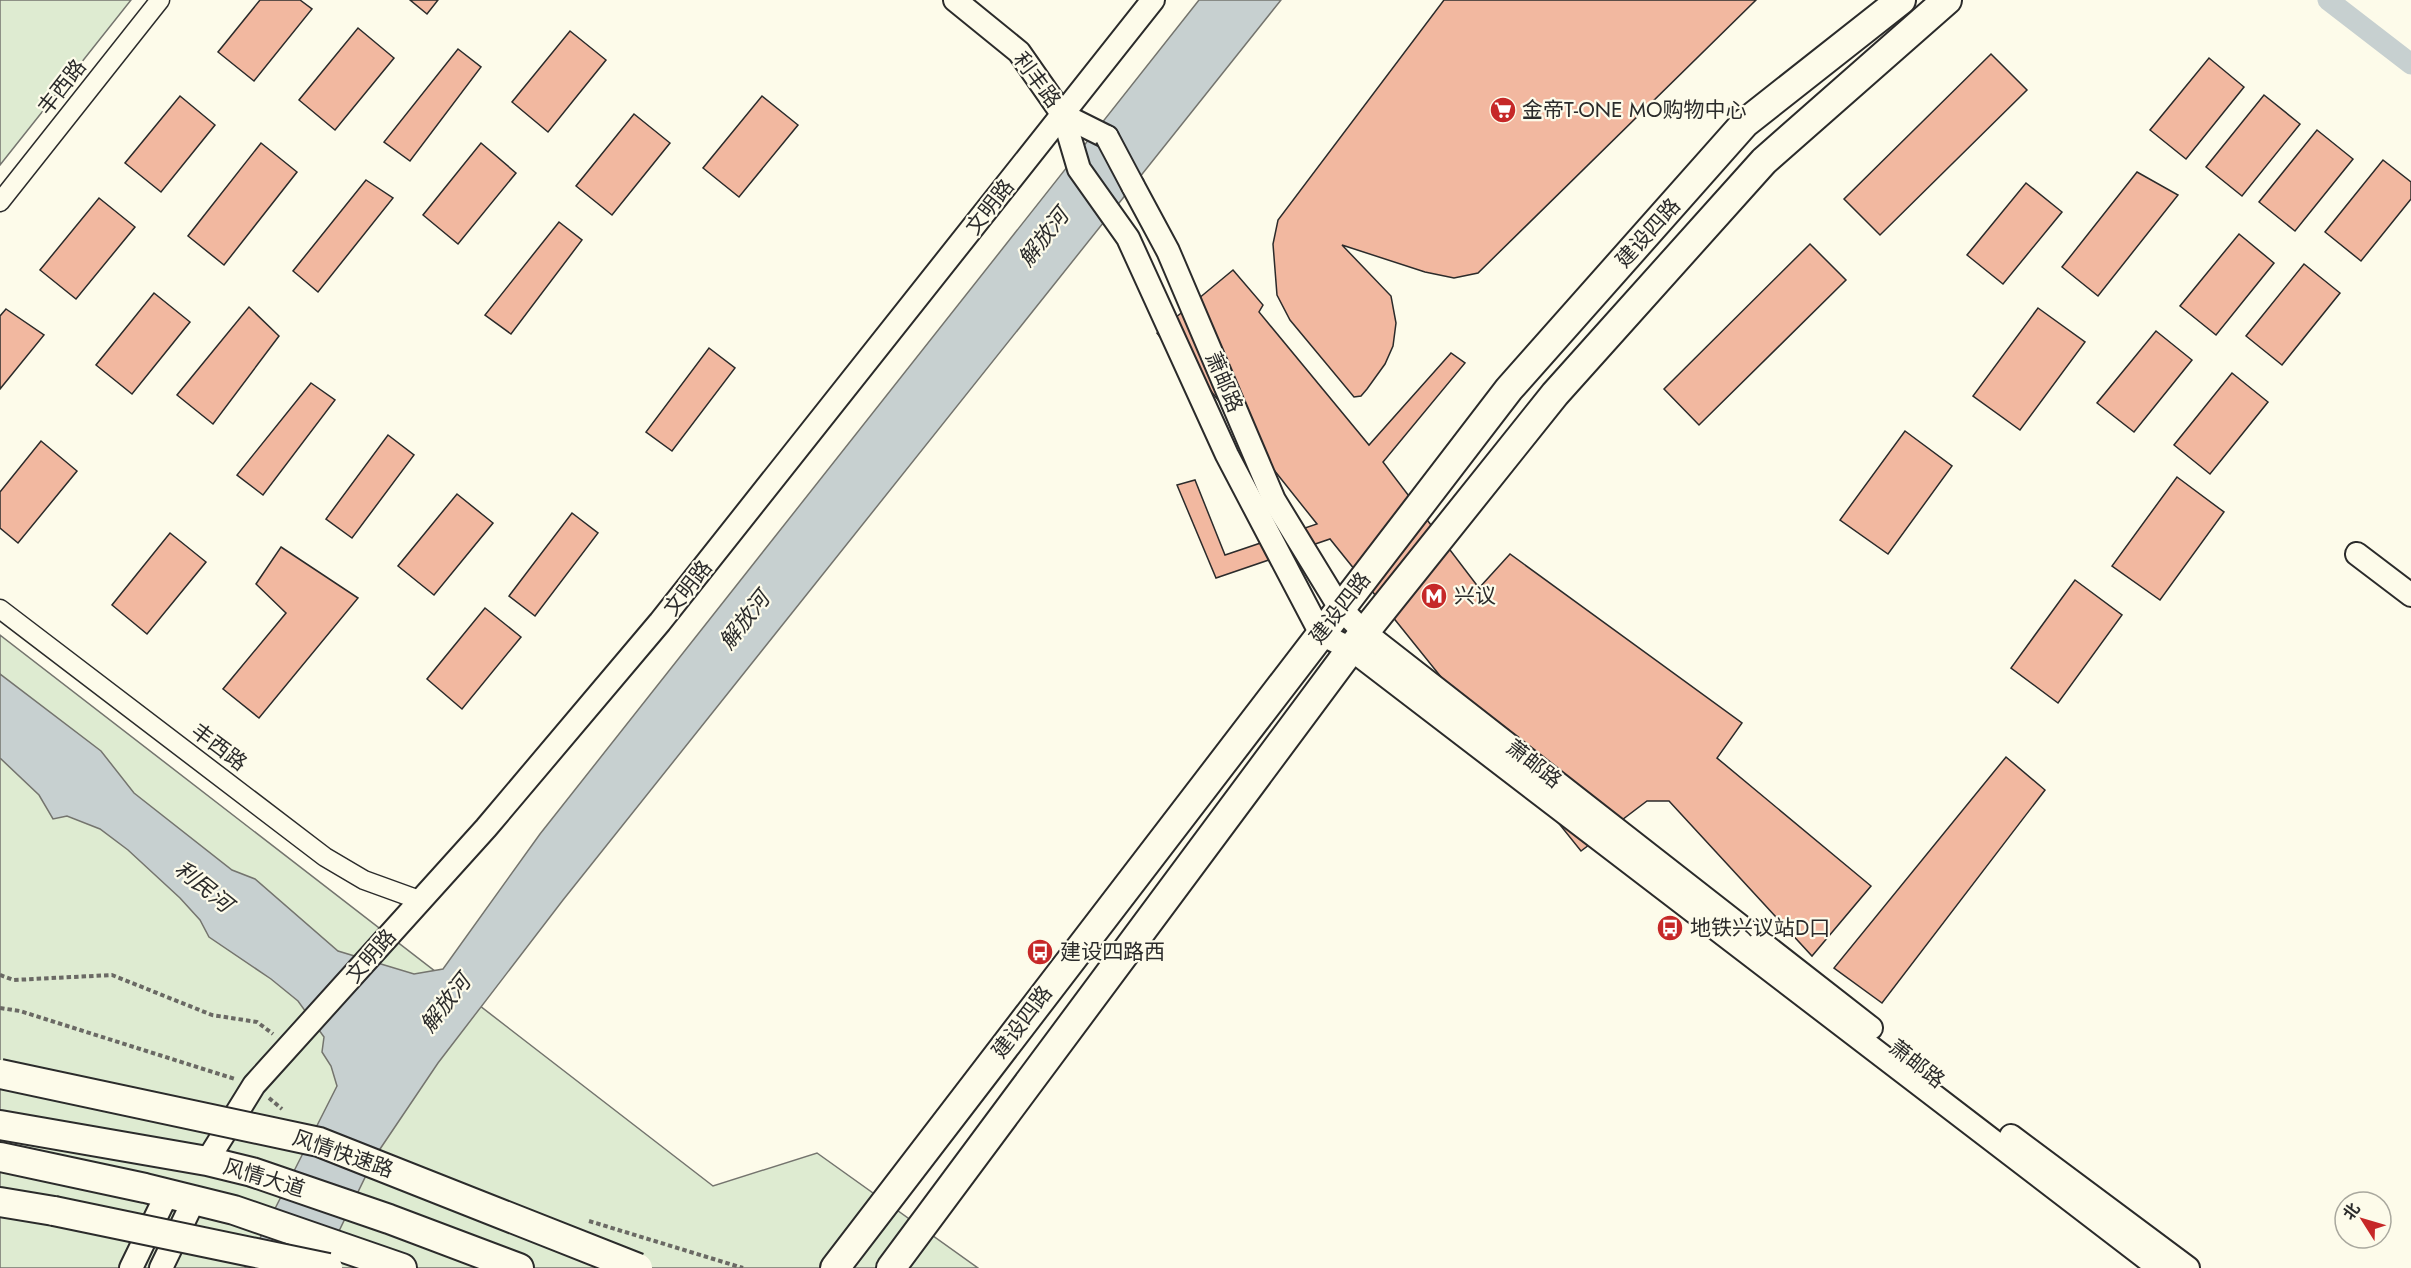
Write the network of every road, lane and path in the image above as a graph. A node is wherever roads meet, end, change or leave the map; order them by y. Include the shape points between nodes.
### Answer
1 (160, 0) edge
2 (955, 0) edge
3 (1153, 0) edge
4 (1901, 0) edge
5 (1947, 0) edge
6 (1063, 115) junction
7 (0, 202) edge
8 (2357, 554) dead end
9 (2411, 595) edge
10 (1340, 608) junction
11 (0, 609) edge
12 (1321, 634) junction
13 (1358, 641) junction
14 (422, 901) junction
15 (0, 975) edge
16 (0, 1008) edge
17 (286, 1052) junction
18 (0, 1074) edge
19 (254, 1085) junction
20 (284, 1111) dead end
21 (0, 1125) edge
22 (0, 1157) edge
23 (207, 1161) junction
24 (181, 1197) junction
25 (0, 1202) edge
26 (131, 1268) edge
27 (161, 1268) edge
28 (328, 1268) edge
29 (402, 1268) edge
30 (519, 1268) edge
31 (638, 1268) edge
32 (835, 1268) edge
33 (891, 1268) edge
34 (2159, 1268) edge
35 (2188, 1268) edge

1 - 7 street, 丰西路
2 - 6 street, 利丰路 via 1019,52
3 - 6 street, 文明路
4 - 10 main road, 建设四路 via 1745,123 1509,389
5 - 13 main road, 建设四路 via 1764,162 1555,394
6 - 10 street, 萧邮路, bridge via 1107,137 1168,251 1274,500
6 - 12 street via 1079,169 1128,238 1227,455
6 - 14 street, 文明路 via 660,622
8 - 9 street
10 - 12 main road, 建设四路
10 - 13 street, 萧邮路
11 - 14 street, 丰西路 via 325,857 364,880
12 - 13 street
12 - 32 main road, 建设四路
13 - 33 main road, 建设四路
13 - 34 street, 萧邮路 via 1690,908
13 - 35 street, 萧邮路
14 - 17 street, 文明路
15 - 17 path via 14,980 112,975 212,1015 256,1022 273,1034
16 - 19 path
17 - 19 street, 文明路
18 - 31 main road, 风情快速路, bridge via 319,1142
19 - 20 path
19 - 23 street, 文明路
21 - 23 main road, 风情大道
22 - 24 main road, 风情大道
23 - 30 main road, 风情大道 via 252,1172
24 - 26 street
24 - 27 street
24 - 29 main road, 风情大道 via 234,1210
25 - 28 main road, bridge

